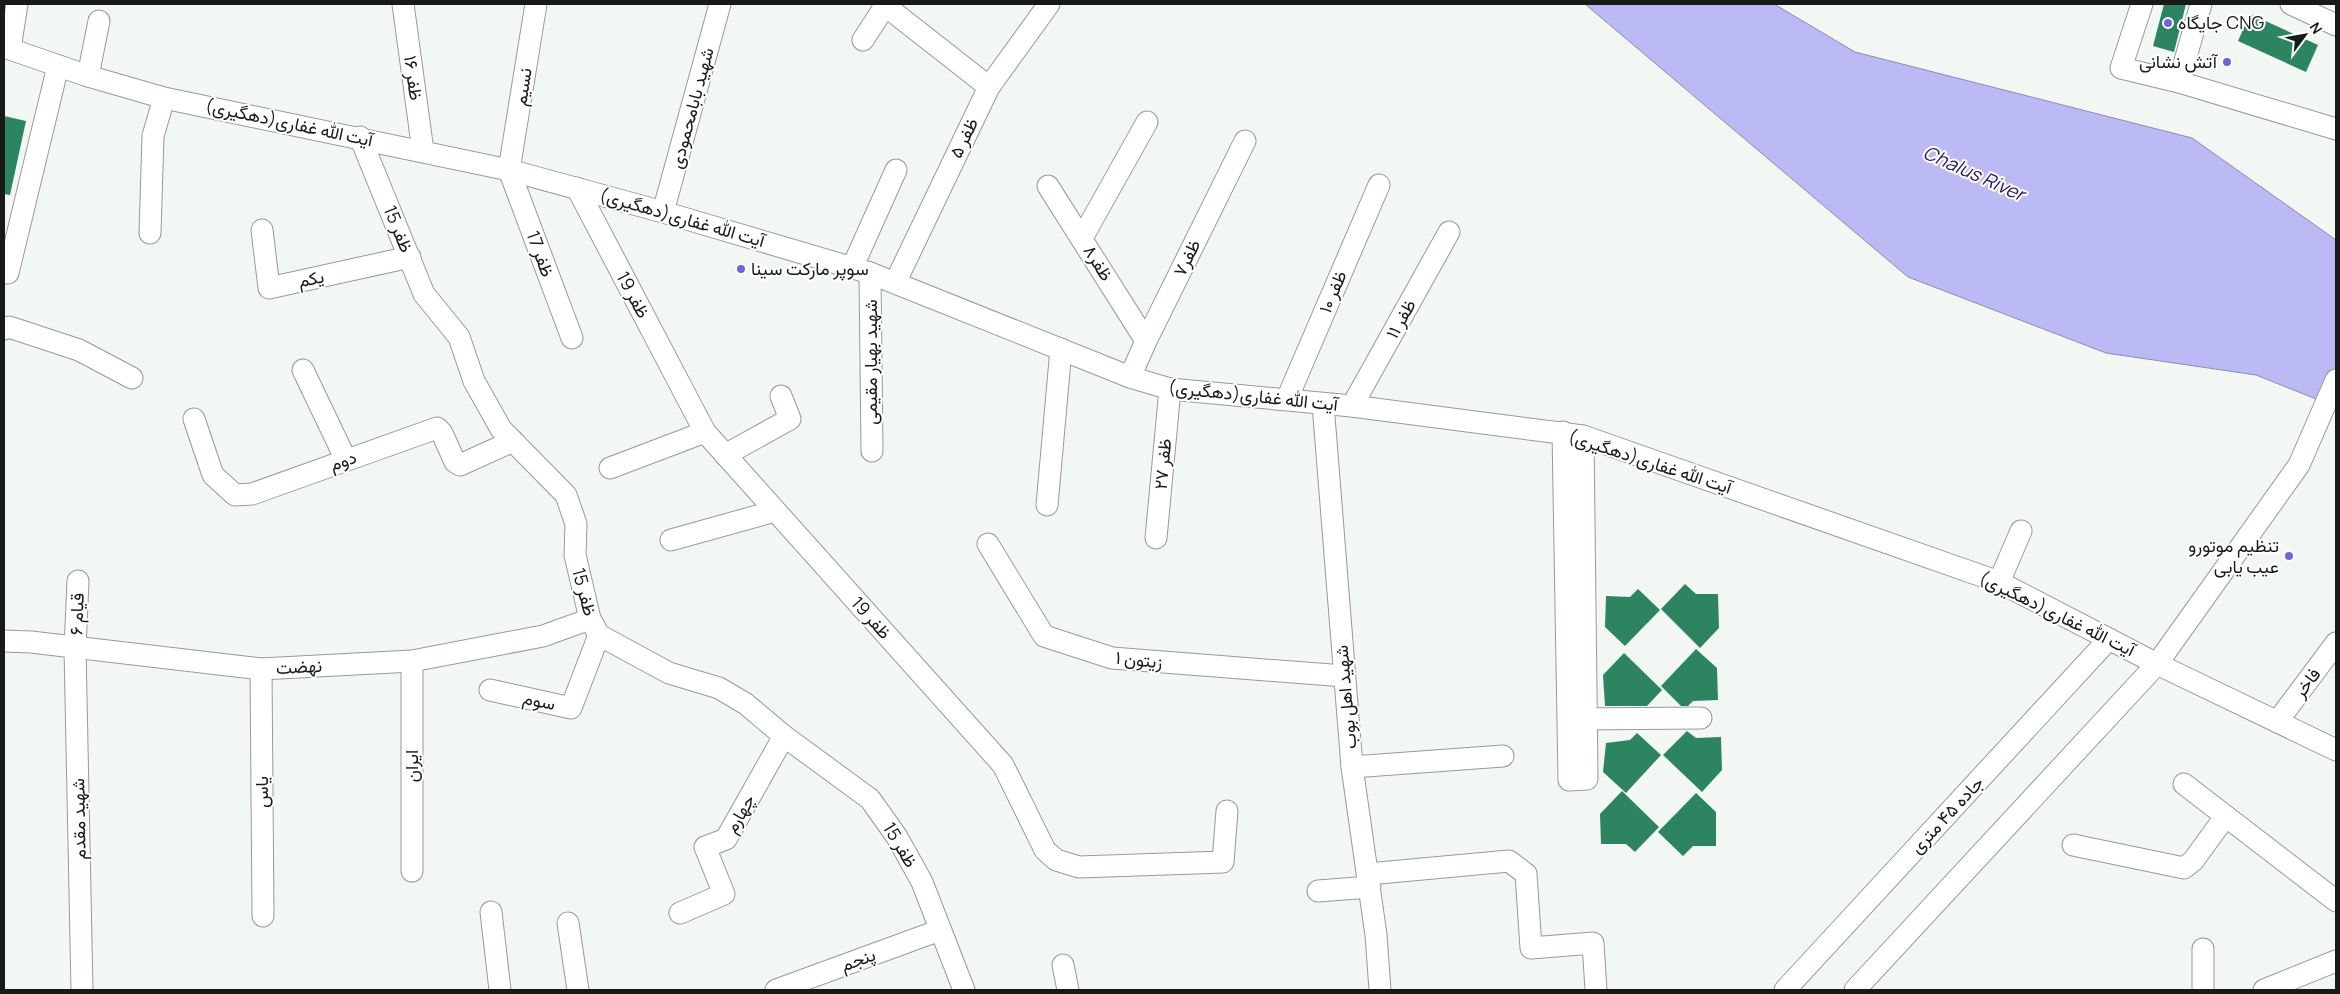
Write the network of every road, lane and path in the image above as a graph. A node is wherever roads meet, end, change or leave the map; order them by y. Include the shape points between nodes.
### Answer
1 (16, 4) edge
2 (403, 4) edge
3 (536, 4) edge
4 (720, 4) edge
5 (1049, 4) edge
6 (2142, 4) edge
7 (2201, 4) edge
8 (2291, 4) edge
9 (884, 5) edge
10 (99, 21) dead end
11 (2336, 25) edge
12 (863, 40) dead end
13 (7, 48) edge
14 (58, 66) junction
15 (88, 76) junction
16 (2179, 82) junction
17 (989, 87) junction
18 (164, 98) junction
19 (1147, 122) dead end
20 (2336, 129) edge
21 (360, 137) junction
22 (1245, 141) dead end
23 (423, 151) junction
24 (509, 170) junction
25 (896, 170) dead end
26 (1379, 185) dead end
27 (1048, 186) dead end
28 (577, 188) junction
29 (664, 212) junction
30 (262, 230) dead end
31 (1449, 232) dead end
32 (150, 233) dead end
33 (1082, 238) junction
34 (410, 257) junction
35 (861, 270) junction
36 (5, 278) edge
37 (895, 283) junction
38 (4, 329) edge
39 (572, 338) dead end
40 (1146, 341) junction
41 (1061, 349) junction
42 (303, 370) dead end
43 (1130, 376) junction
44 (132, 378) dead end
45 (2336, 380) edge
46 (1170, 389) junction
47 (782, 396) dead end
48 (1287, 399) junction
49 (1322, 404) junction
50 (1352, 406) junction
51 (194, 419) dead end
52 (705, 432) junction
53 (1573, 434) junction
54 (513, 442) junction
55 (872, 451) dead end
56 (725, 455) junction
57 (346, 460) junction
58 (610, 468) dead end
59 (1047, 504) dead end
60 (775, 511) junction
61 (2021, 531) dead end
62 (1156, 538) dead end
63 (671, 540) dead end
64 (988, 544) dead end
65 (78, 581) dead end
66 (1999, 582) junction
67 (594, 627) junction
68 (2109, 639) junction
69 (4, 641) edge
70 (2336, 643) edge
71 (75, 648) junction
72 (412, 661) junction
73 (2157, 664) junction
74 (261, 669) junction
75 (1344, 676) junction
76 (490, 690) dead end
77 (1702, 718) dead end
78 (2277, 722) junction
79 (784, 736) junction
80 (2336, 750) edge
81 (1504, 756) dead end
82 (1352, 768) junction
83 (2184, 784) dead end
84 (1227, 811) dead end
85 (2225, 817) junction
86 (2073, 845) dead end
87 (412, 871) dead end
88 (1369, 880) junction
89 (1318, 891) dead end
90 (2336, 901) edge
91 (491, 912) dead end
92 (680, 913) dead end
93 (264, 916) dead end
94 (568, 923) dead end
95 (940, 930) junction
96 (2204, 949) dead end
97 (2336, 961) edge
98 (1063, 966) dead end
99 (82, 990) edge
100 (500, 990) edge
101 (578, 990) edge
102 (776, 990) edge
103 (964, 990) edge
104 (1068, 990) edge
105 (1380, 990) edge
106 (1596, 990) edge
107 (1784, 990) edge
108 (1855, 990) edge
109 (2203, 990) edge
110 (2264, 990) edge

1 - 13 street
2 - 23 street, ظفر ۱۶
3 - 24 street, نسیم
4 - 29 street, شهید بابامحمودی
5 - 17 street, ظفر ۵
6 - 16 street via 2121,68
7 - 16 street
8 - 11 street
9 - 12 street
9 - 17 street
10 - 15 street
13 - 14 street, آیت الله غفاری(دهگیری)
14 - 15 street, آیت الله غفاری(دهگیری)
14 - 36 street
15 - 18 street, آیت الله غفاری(دهگیری)
16 - 20 street
17 - 37 street, ظفر ۵
18 - 21 street, آیت الله غفاری(دهگیری)
18 - 32 street via 153,136
19 - 33 street
21 - 23 street, آیت الله غفاری(دهگیری)
21 - 34 street, ظفر 15
22 - 40 street, ظفر۷
23 - 24 street, آیت الله غفاری(دهگیری)
24 - 28 street, آیت الله غفاری(دهگیری)
24 - 39 street, ظفر 17
25 - 35 street
26 - 48 street, ظفر ۱۰
27 - 33 street, ظفر۸
28 - 29 street, آیت الله غفاری(دهگیری)
28 - 52 street, ظفر 19
29 - 35 street, آیت الله غفاری(دهگیری)
30 - 34 street, یکم via 269,288
31 - 50 street, ظفر ۱۱
33 - 40 street, ظفر۸
34 - 54 street, ظفر 15 via 424,294 459,337 474,381 501,429
35 - 37 street, آیت الله غفاری(دهگیری)
35 - 55 street, شهید بهیار مقیمی
37 - 41 street, آیت الله غفاری(دهگیری)
38 - 44 street via 9,327 79,350
40 - 43 street, ظفر۷
41 - 43 street, آیت الله غفاری(دهگیری)
41 - 59 street
42 - 57 street
43 - 46 street, آیت الله غفاری(دهگیری)
45 - 73 street via 2299,465
46 - 48 street, آیت الله غفاری(دهگیری)
46 - 62 street, ظفر ۲۷
47 - 56 street via 790,419
48 - 49 street, آیت الله غفاری(دهگیری)
49 - 50 street, آیت الله غفاری(دهگیری)
49 - 75 street, شهید اهل بوب
50 - 53 street, آیت الله غفاری(دهگیری)
51 - 57 street, دوم via 213,475 235,495 252,494
52 - 56 street, ظفر 19
52 - 58 street
53 - 66 street, آیت الله غفاری(دهگیری)
53 - 77 street via 1577,719
54 - 57 street, دوم via 460,465 455,462 442,432 437,428
54 - 67 street, ظفر 15 via 566,495 576,524 575,555
56 - 60 street, ظفر 19
60 - 63 street
60 - 84 street, ظفر 19 via 1003,765 1044,850 1056,860 1079,867 1222,862
61 - 66 street
64 - 75 street, زیتون ۱ via 1044,636 1112,658
65 - 71 street, قیام ۶
66 - 68 street, آیت الله غفاری(دهگیری)
67 - 72 street, نهضت
67 - 76 street, سوم via 570,708
67 - 79 street, ظفر 15 via 669,673 719,688 746,704
68 - 73 street, آیت الله غفاری(دهگیری)
68 - 107 street, جاده ۴۵ متری
69 - 71 street, نهضت
70 - 78 street, فاخر
71 - 74 street, نهضت
71 - 99 street, شهید مقدم
72 - 74 street, نهضت
72 - 87 street, ایران
73 - 78 street, آیت الله غفاری(دهگیری)
73 - 108 street
74 - 93 street, یاس
75 - 82 street, شهید اهل بوب
78 - 80 street, آیت الله غفاری(دهگیری)
79 - 92 street, چهارم via 726,839 705,846 724,894
79 - 95 street, ظفر 15 via 870,799 897,836 922,882
81 - 82 street
82 - 88 street, شهید اهل بوب
83 - 85 street
85 - 86 street via 2193,861 2184,868
85 - 90 street
88 - 89 street
88 - 105 street, شهید اهل بوب
88 - 106 street via 1509,861 1526,874 1531,948 1593,943
91 - 100 street
94 - 101 street
95 - 102 street, پنجم
95 - 103 street, ظفر 15
96 - 109 street
97 - 110 street
98 - 104 street

